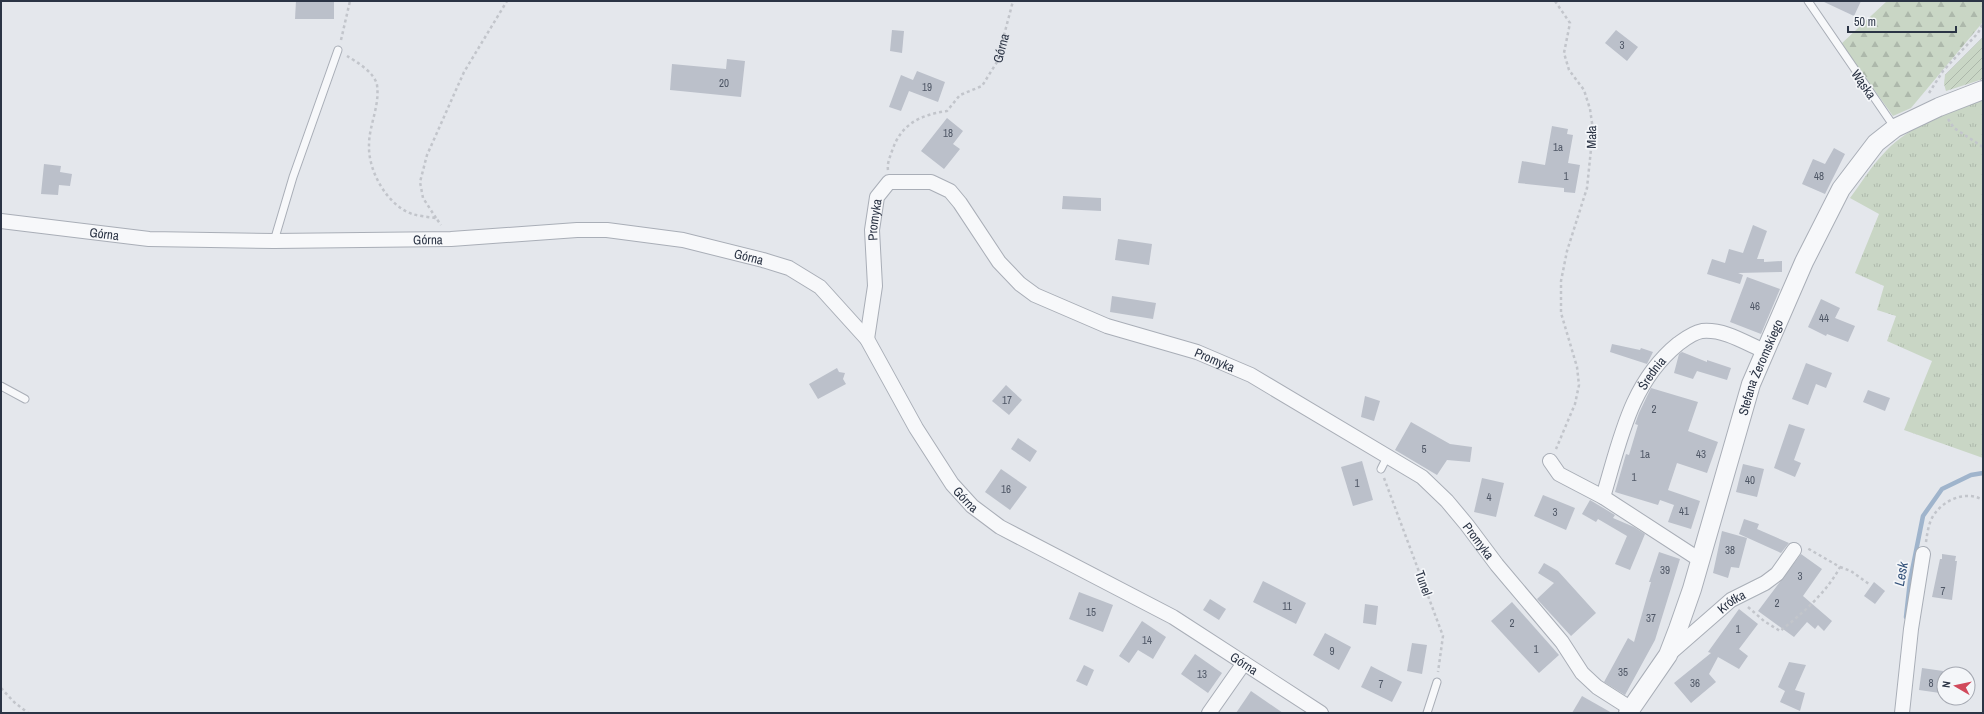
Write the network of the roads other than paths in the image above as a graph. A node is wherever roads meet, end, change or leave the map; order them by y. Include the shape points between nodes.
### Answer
1 (1808, 1) edge
2 (338, 50) road end
3 (1983, 90) edge
4 (1895, 128) junction
5 (1, 221) edge
6 (274, 241) junction
7 (867, 339) junction
8 (1764, 351) junction
9 (1, 386) edge
10 (25, 399) dead end
11 (1550, 461) road end
12 (1603, 497) junction
13 (1794, 550) road end
14 (1923, 554) road end
15 (1700, 560) junction
16 (1668, 655) junction
17 (1244, 663) junction
18 (1437, 682) road end
19 (1629, 710) edge
20 (1209, 713) edge
21 (1322, 713) edge
22 (1427, 713) edge
23 (1902, 713) edge

1 - 4 lane, Wąska
2 - 6 lane via 293,177
3 - 4 street, Stefana Żeromskiego
4 - 8 street, Stefana Żeromskiego via 1876,143 1840,189
5 - 6 street, Górna via 149,239
6 - 7 street, Górna via 451,239 607,230 683,240 789,268 820,287
7 - 17 street, Górna via 920,434 952,484 972,506 1000,528 1173,617
7 - 19 street, Promyka via 875,286 872,230 877,197 889,182 931,182 950,191 999,262 1020,284 1035,295 1107,326 1197,352 1251,375 1321,415 1384,463 1422,477 1446,501 1562,642 1582,673
8 - 12 street, Średnia via 1723,332 1712,331 1694,333 1671,350 1640,387 1631,407
8 - 15 street, Stefana Żeromskiego via 1751,384
9 - 10 lane
11 - 12 street via 1559,474
12 - 15 street
13 - 16 street, Krótka via 1777,574 1731,600
14 - 23 street
15 - 16 street, Stefana Żeromskiego
16 - 19 street, Stefana Żeromskiego
17 - 20 street
17 - 21 street, Górna
18 - 22 lane

